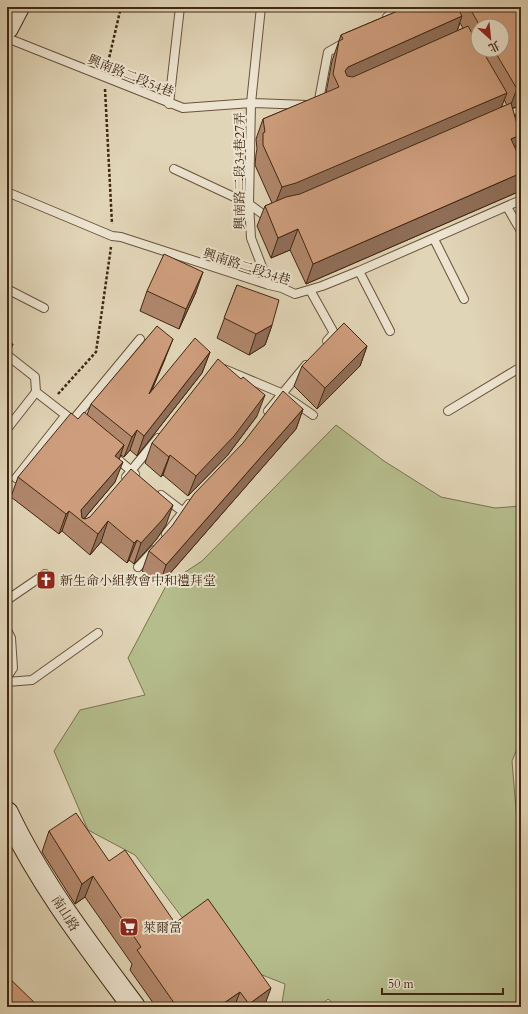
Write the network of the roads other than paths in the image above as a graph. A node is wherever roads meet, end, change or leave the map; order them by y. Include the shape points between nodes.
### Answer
1 (18, 7) edge
2 (180, 7) edge
3 (261, 7) edge
4 (403, 7) edge
5 (383, 19) edge
6 (7, 28) edge
7 (7, 38) edge
8 (349, 40) edge
9 (251, 102) junction
10 (169, 104) junction
11 (521, 110) edge
12 (508, 120) junction
13 (494, 122) edge
14 (521, 166) edge
15 (174, 169) dead end
16 (7, 192) edge
17 (521, 200) edge
18 (248, 204) junction
19 (507, 207) junction
20 (277, 212) edge
21 (521, 231) edge
22 (434, 239) junction
23 (359, 271) junction
24 (269, 285) junction
25 (7, 290) edge
26 (310, 290) junction
27 (464, 299) dead end
28 (44, 308) dead end
29 (390, 331) dead end
30 (140, 339) dead end
31 (323, 345) edge
32 (7, 355) edge
33 (313, 357) edge
34 (216, 366) edge
35 (521, 367) edge
36 (36, 392) junction
37 (281, 393) junction
38 (448, 412) dead end
39 (313, 415) dead end
40 (65, 416) junction
41 (263, 417) edge
42 (73, 420) junction
43 (7, 429) edge
44 (164, 429) edge
45 (85, 430) edge
46 (108, 451) edge
47 (132, 471) junction
48 (16, 478) dead end
49 (143, 480) edge
50 (122, 483) edge
51 (154, 489) edge
52 (193, 500) edge
53 (182, 511) junction
54 (138, 567) dead end
55 (45, 574) dead end
56 (7, 600) edge
57 (7, 630) edge
58 (98, 633) dead end
59 (7, 677) edge
60 (7, 682) edge
61 (7, 814) edge
62 (134, 1007) edge

1 - 6 street
2 - 10 lane
3 - 9 lane, 興南路二段34巷27弄
4 - 5 lane
7 - 10 lane, 興南路二段54巷
8 - 9 lane, 興南路二段54巷 via 328,52 318,106
9 - 10 lane, 興南路二段54巷 via 183,108
9 - 18 lane, 興南路二段34巷27弄
11 - 12 lane
12 - 13 lane
12 - 14 lane
15 - 18 lane
16 - 24 lane, 興南路二段34巷 via 112,236
17 - 19 lane, 興南路二段34巷
18 - 20 lane via 264,215
18 - 24 lane, 興南路二段34巷27弄 via 251,238
19 - 21 lane
19 - 22 lane, 興南路二段34巷
22 - 23 lane, 興南路二段34巷
22 - 27 lane
23 - 26 lane, 興南路二段34巷
23 - 29 lane
24 - 26 lane, 興南路二段34巷 via 295,294
25 - 28 lane
26 - 31 lane via 334,334
30 - 42 lane
32 - 36 lane via 35,377
33 - 37 lane
34 - 37 lane
35 - 38 lane
36 - 40 lane
36 - 43 lane
37 - 39 lane
37 - 41 lane
40 - 42 lane
40 - 48 lane
42 - 45 lane
44 - 47 lane
46 - 47 lane
47 - 49 lane
47 - 50 lane
51 - 53 lane
52 - 53 lane
53 - 54 lane via 160,543
55 - 56 lane
57 - 59 lane via 11,638 13,668
58 - 60 lane via 32,680
61 - 62 street, 南山路 via 26,851 81,937

